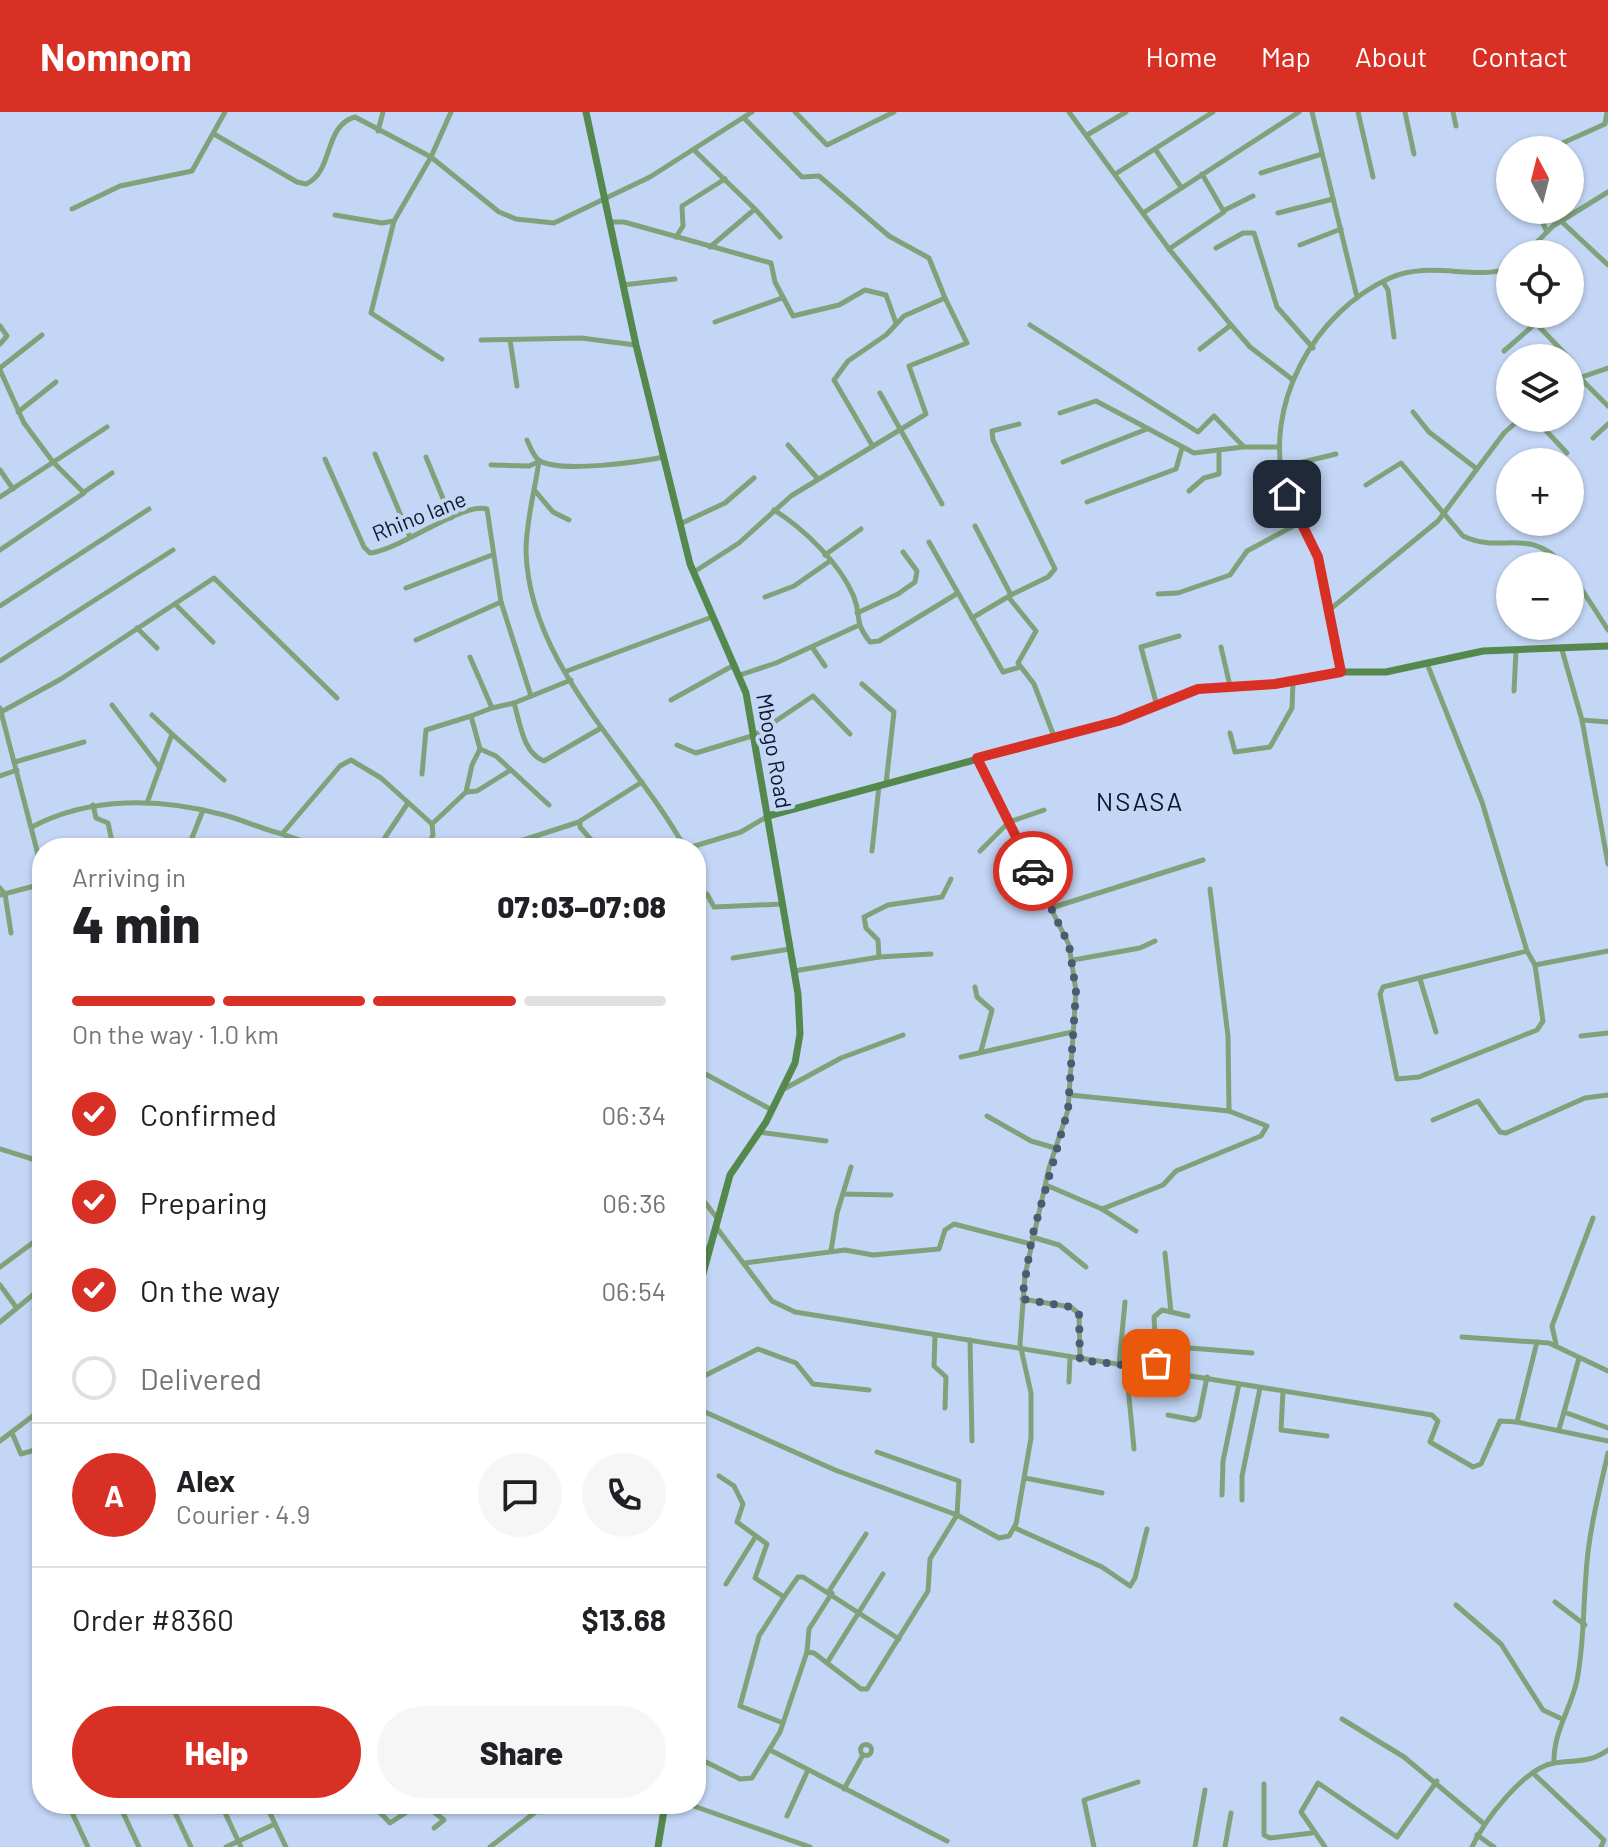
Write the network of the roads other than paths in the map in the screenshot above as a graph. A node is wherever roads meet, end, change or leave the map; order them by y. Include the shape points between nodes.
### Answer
1 (225, 112) edge
2 (345, 112) edge
3 (383, 112) edge
4 (451, 112) edge
5 (586, 112) edge
6 (752, 112) edge
7 (795, 112) edge
8 (1069, 112) edge
9 (1126, 112) edge
10 (1213, 112) edge
11 (1299, 112) edge
12 (1312, 112) edge
13 (1358, 112) edge
14 (1405, 112) edge
15 (1453, 112) edge
16 (1607, 112) edge
17 (890, 113) edge
18 (1201, 115) edge
19 (355, 117) junction
20 (744, 118) junction
21 (1456, 126) dead end
22 (378, 131) junction
23 (214, 134) junction
24 (1087, 135) junction
25 (1578, 136) edge
26 (1155, 149) junction
27 (694, 150) junction
28 (1322, 154) junction
29 (1414, 154) dead end
30 (431, 157) junction
31 (1117, 173) junction
32 (1261, 173) dead end
33 (1202, 174) junction
34 (1373, 177) dead end
35 (725, 179) junction
36 (1181, 187) junction
37 (1608, 192) edge
38 (1253, 196) dead end
39 (604, 199) junction
40 (1333, 199) junction
41 (1584, 207) edge
42 (72, 209) dead end
43 (755, 209) junction
44 (1225, 210) junction
45 (1143, 213) junction
46 (1278, 213) dead end
47 (335, 215) dead end
48 (394, 221) junction
49 (610, 222) junction
50 (1543, 224) edge
51 (1557, 224) edge
52 (1564, 224) edge
53 (1341, 229) junction
54 (1547, 232) junction
55 (676, 237) junction
56 (780, 237) dead end
57 (1539, 240) edge
58 (1300, 245) dead end
59 (709, 247) junction
60 (1216, 248) dead end
61 (1169, 249) junction
62 (1608, 265) edge
63 (1496, 269) edge
64 (675, 279) dead end
65 (1383, 282) junction
66 (623, 285) junction
67 (782, 297) junction
68 (1357, 297) junction
69 (945, 298) junction
70 (715, 322) dead end
71 (896, 324) junction
72 (1030, 325) dead end
73 (1231, 325) junction
74 (0, 326) edge
75 (1530, 328) edge
76 (1541, 328) edge
77 (42, 335) dead end
78 (1394, 337) dead end
79 (481, 340) dead end
80 (510, 340) junction
81 (0, 344) edge
82 (1512, 344) edge
83 (1555, 344) edge
84 (636, 345) junction
85 (1313, 348) junction
86 (1200, 349) dead end
87 (442, 359) dead end
88 (1608, 368) edge
89 (0, 369) edge
90 (1584, 375) edge
91 (1293, 380) junction
92 (56, 382) dead end
93 (1584, 382) edge
94 (517, 386) dead end
95 (880, 393) dead end
96 (1608, 406) edge
97 (18, 412) junction
98 (1413, 412) dead end
99 (1060, 413) dead end
100 (1019, 424) dead end
101 (1608, 424) edge
102 (107, 427) dead end
103 (899, 429) junction
104 (1147, 429) junction
105 (1505, 432) edge
106 (1547, 432) edge
107 (1593, 438) dead end
108 (527, 440) dead end
109 (788, 445) dead end
110 (872, 445) junction
111 (1244, 447) junction
112 (1279, 447) junction
113 (1182, 448) junction
114 (1562, 448) edge
115 (1219, 452) junction
116 (375, 454) dead end
117 (1336, 454) dead end
118 (426, 457) dead end
119 (664, 457) junction
120 (325, 459) dead end
121 (539, 461) junction
122 (53, 462) junction
123 (1063, 462) dead end
124 (491, 465) dead end
125 (1282, 467) junction
126 (1477, 469) junction
127 (0, 470) edge
128 (112, 473) dead end
129 (754, 478) dead end
130 (818, 479) junction
131 (1366, 485) dead end
132 (13, 489) junction
133 (535, 491) junction
134 (1189, 491) dead end
135 (84, 492) junction
136 (0, 497) edge
137 (1087, 502) dead end
138 (942, 504) dead end
139 (149, 509) dead end
140 (774, 510) junction
141 (1443, 516) junction
142 (451, 518) junction
143 (569, 520) dead end
144 (1301, 522) junction
145 (679, 524) junction
146 (975, 526) dead end
147 (861, 529) dead end
148 (410, 537) junction
149 (929, 542) dead end
150 (0, 550) edge
151 (173, 550) dead end
152 (903, 552) dead end
153 (1551, 552) edge
154 (492, 555) junction
155 (825, 555) junction
156 (830, 561) junction
157 (693, 572) junction
158 (406, 588) dead end
159 (958, 593) junction
160 (1584, 593) edge
161 (1158, 594) dead end
162 (765, 597) dead end
163 (1011, 597) junction
164 (501, 602) junction
165 (175, 604) junction
166 (0, 606) edge
167 (1328, 611) junction
168 (857, 613) junction
169 (712, 617) junction
170 (972, 618) junction
171 (857, 626) junction
172 (137, 628) junction
173 (1608, 630) edge
174 (1179, 636) dead end
175 (416, 640) dead end
176 (213, 642) dead end
177 (1608, 646) edge
178 (812, 647) junction
179 (1221, 647) dead end
180 (157, 648) dead end
181 (1516, 649) junction
182 (1562, 650) junction
183 (470, 657) dead end
184 (0, 661) edge
185 (735, 665) junction
186 (825, 666) dead end
187 (1428, 666) junction
188 (1020, 667) junction
189 (567, 671) junction
190 (1341, 672) junction
191 (740, 675) junction
192 (571, 680) junction
193 (1293, 680) junction
194 (862, 684) dead end
195 (1230, 686) junction
196 (1514, 691) dead end
197 (531, 696) junction
198 (337, 698) dead end
199 (671, 700) dead end
200 (514, 703) junction
201 (112, 705) dead end
202 (1157, 706) junction
203 (492, 708) junction
204 (1, 710) edge
205 (152, 715) dead end
206 (471, 716) junction
207 (1582, 720) junction
208 (1608, 722) edge
209 (2, 723) edge
210 (601, 728) junction
211 (1230, 733) dead end
212 (172, 734) junction
213 (850, 734) dead end
214 (755, 735) junction
215 (1055, 739) junction
216 (84, 742) dead end
217 (677, 745) dead end
218 (480, 749) junction
219 (977, 758) junction
220 (15, 762) junction
221 (160, 769) junction
222 (17, 770) junction
223 (509, 771) junction
224 (422, 774) dead end
225 (0, 776) edge
226 (224, 780) dead end
227 (642, 782) junction
228 (882, 785) junction
229 (466, 792) junction
230 (147, 803) junction
231 (408, 803) junction
232 (93, 805) junction
233 (549, 805) dead end
234 (203, 810) junction
235 (1044, 810) dead end
236 (768, 816) junction
237 (1604, 817) edge
238 (580, 821) junction
239 (1009, 822) junction
240 (432, 824) junction
241 (32, 827) junction
242 (284, 835) junction
243 (35, 838) edge
244 (111, 838) edge
245 (192, 838) edge
246 (284, 838) edge
247 (293, 838) edge
248 (385, 838) edge
249 (432, 838) edge
250 (529, 838) edge
251 (590, 838) edge
252 (679, 838) edge
253 (706, 842) edge
254 (872, 851) dead end
255 (980, 851) dead end
256 (1203, 860) dead end
257 (1608, 864) edge
258 (951, 879) dead end
259 (32, 886) edge
260 (1210, 889) dead end
261 (2, 892) edge
262 (707, 894) dead end
263 (782, 904) junction
264 (1051, 908) junction
265 (11, 933) dead end
266 (1155, 941) dead end
267 (790, 949) junction
268 (1527, 951) junction
269 (1608, 951) edge
270 (931, 954) dead end
271 (879, 957) junction
272 (733, 958) dead end
273 (1073, 960) junction
274 (1535, 965) junction
275 (794, 971) junction
276 (1420, 979) junction
277 (975, 987) dead end
278 (1072, 1032) junction
279 (1436, 1032) dead end
280 (1608, 1033) edge
281 (903, 1035) dead end
282 (1581, 1036) dead end
283 (980, 1052) junction
284 (961, 1057) dead end
285 (706, 1074) edge
286 (784, 1089) junction
287 (1070, 1095) junction
288 (1608, 1095) edge
289 (772, 1110) junction
290 (1229, 1111) junction
291 (987, 1116) dead end
292 (1433, 1120) dead end
293 (759, 1132) junction
294 (826, 1141) dead end
295 (1055, 1148) junction
296 (0, 1149) edge
297 (32, 1159) edge
298 (851, 1167) dead end
299 (1046, 1185) junction
300 (843, 1194) junction
301 (891, 1195) dead end
302 (706, 1206) edge
303 (1102, 1209) junction
304 (1593, 1218) dead end
305 (716, 1222) junction
306 (1136, 1231) dead end
307 (1032, 1241) junction
308 (32, 1243) edge
309 (706, 1248) edge
310 (711, 1249) junction
311 (831, 1251) junction
312 (1165, 1253) dead end
313 (706, 1258) edge
314 (745, 1263) junction
315 (0, 1267) edge
316 (1086, 1267) dead end
317 (0, 1285) edge
318 (32, 1295) edge
319 (1022, 1299) junction
320 (1125, 1302) dead end
321 (16, 1307) junction
322 (1171, 1312) junction
323 (1188, 1316) dead end
324 (0, 1322) edge
325 (935, 1336) junction
326 (1462, 1337) dead end
327 (970, 1340) junction
328 (1537, 1342) junction
329 (1557, 1345) junction
330 (1020, 1350) junction
331 (1156, 1351) junction
332 (1252, 1353) dead end
333 (1579, 1357) junction
334 (1070, 1358) junction
335 (1080, 1360) junction
336 (1123, 1365) junction
337 (1157, 1369) junction
338 (1608, 1371) edge
339 (706, 1375) edge
340 (1207, 1377) junction
341 (1069, 1382) dead end
342 (1239, 1384) junction
343 (1260, 1388) junction
344 (869, 1390) dead end
345 (1283, 1391) junction
346 (945, 1408) dead end
347 (706, 1412) edge
348 (1564, 1412) junction
349 (1168, 1415) dead end
350 (32, 1417) edge
351 (1517, 1422) junction
352 (1608, 1428) edge
353 (1559, 1429) junction
354 (12, 1433) junction
355 (1327, 1436) dead end
356 (0, 1441) edge
357 (972, 1441) dead end
358 (1608, 1441) edge
359 (1134, 1449) dead end
360 (32, 1451) edge
361 (877, 1452) dead end
362 (1608, 1453) edge
363 (719, 1476) dead end
364 (1025, 1478) junction
365 (1102, 1493) dead end
366 (1222, 1495) dead end
367 (1242, 1500) dead end
368 (957, 1515) junction
369 (1015, 1528) junction
370 (1147, 1529) dead end
371 (866, 1534) dead end
372 (756, 1536) junction
373 (883, 1574) dead end
374 (726, 1584) dead end
375 (830, 1592) junction
376 (784, 1597) junction
377 (1555, 1602) dead end
378 (1456, 1605) dead end
379 (858, 1611) junction
380 (1585, 1625) junction
381 (899, 1639) junction
382 (807, 1652) junction
383 (827, 1663) junction
384 (1342, 1719) dead end
385 (1562, 1719) junction
386 (783, 1723) junction
387 (1608, 1750) edge
388 (772, 1751) junction
389 (863, 1755) dead end
390 (706, 1762) edge
391 (1554, 1763) junction
392 (808, 1770) junction
393 (1535, 1775) junction
394 (1437, 1781) junction
395 (1138, 1782) dead end
396 (1264, 1784) dead end
397 (844, 1789) junction
398 (1205, 1790) dead end
399 (706, 1810) edge
400 (1231, 1813) dead end
401 (73, 1814) edge
402 (124, 1814) edge
403 (176, 1814) edge
404 (226, 1814) edge
405 (270, 1814) edge
406 (381, 1814) edge
407 (405, 1814) edge
408 (436, 1814) edge
409 (531, 1814) edge
410 (663, 1814) edge
411 (787, 1816) dead end
412 (1483, 1823) junction
413 (275, 1824) junction
414 (434, 1828) dead end
415 (1312, 1833) junction
416 (1477, 1835) junction
417 (1393, 1837) junction
418 (947, 1841) dead end
419 (239, 1844) edge
420 (1398, 1846) edge
421 (88, 1847) edge
422 (139, 1847) edge
423 (191, 1847) edge
424 (226, 1847) edge
425 (286, 1847) edge
426 (490, 1847) edge
427 (658, 1847) edge
428 (810, 1847) edge
429 (1094, 1847) edge
430 (1195, 1847) edge
431 (1225, 1847) edge
432 (1325, 1847) edge
433 (1472, 1847) edge
434 (1494, 1847) edge
435 (1601, 1847) edge

1 - 23 street
2 - 19 street
3 - 22 street
4 - 30 street
5 - 39 main road, Mbogo Road
6 - 20 street
7 - 17 street via 827,145
8 - 24 street
9 - 24 street
10 - 18 street
11 - 33 street
12 - 28 street
13 - 34 street
14 - 29 street
15 - 21 street
16 - 25 street via 1605,124
18 - 26 street
19 - 22 street
19 - 23 street via 338,128 316,177 306,184
20 - 27 street
20 - 69 street via 799,175 819,176 889,236 929,258
22 - 30 street
23 - 42 street via 192,171 120,186
24 - 31 street
26 - 31 street
26 - 36 street
27 - 35 street
27 - 39 street
28 - 32 street
28 - 40 street
30 - 39 street via 490,205 516,219 558,223
30 - 48 street
31 - 45 street
33 - 36 street
33 - 44 street
35 - 43 street
35 - 55 street via 682,206 683,226
36 - 45 street
37 - 41 street
38 - 44 street
39 - 49 main road, Mbogo Road
40 - 46 street
40 - 53 street
43 - 56 street
43 - 59 street
44 - 61 street
45 - 61 street
47 - 48 street
48 - 87 street via 371,313
49 - 55 street
49 - 66 main road, Mbogo Road
50 - 54 street
51 - 54 street
52 - 62 street
53 - 58 street
53 - 68 street
54 - 57 street
55 - 59 street
59 - 67 street via 771,263
60 - 85 street via 1243,233 1254,233 1277,307
61 - 73 street
63 - 65 street via 1419,270
64 - 66 street
65 - 68 street
65 - 78 street
66 - 84 main road, Mbogo Road
67 - 70 street
67 - 71 street via 793,316 839,305 865,290 886,295
68 - 85 street
69 - 71 street
69 - 103 street via 967,343 910,363 909,373 926,413
71 - 110 street via 848,361 834,380
72 - 111 street via 1198,432 1216,417
73 - 86 street
73 - 91 street
74 - 81 street via 7,336
75 - 82 street
76 - 83 street
77 - 89 street
79 - 80 street
80 - 84 street via 581,338
80 - 94 street
84 - 119 main road, Mbogo Road
85 - 91 street
88 - 90 street
89 - 97 street
91 - 112 street via 1282,410
92 - 97 street
93 - 96 street
95 - 103 street
97 - 122 street
98 - 126 street via 1429,432
99 - 104 street via 1096,401
100 - 163 street via 992,431 993,440 1055,569
101 - 107 street
102 - 122 street
103 - 110 street
103 - 138 street
104 - 113 street
104 - 123 street
105 - 126 street
106 - 114 street
108 - 121 street
109 - 130 street
110 - 130 street
111 - 112 street
111 - 115 street
112 - 125 street
113 - 115 street
113 - 137 street via 1176,469
115 - 134 street via 1219,474
116 - 148 street
117 - 125 street
118 - 142 street
119 - 121 street via 610,466
119 - 145 main road, Mbogo Road
120 - 148 street, Rhino lane via 367,551 382,551
121 - 124 street via 529,466
121 - 133 street
122 - 132 street
122 - 135 street
125 - 144 street via 1287,494
126 - 141 street
127 - 132 street
128 - 135 street
129 - 145 street via 725,503
130 - 140 street
131 - 141 street via 1401,463
132 - 136 street
133 - 143 street via 553,512
133 - 189 street via 526,545 534,601
135 - 150 street
139 - 166 street
140 - 155 street
140 - 157 street via 739,543
141 - 153 street via 1469,539 1537,544
141 - 167 street
142 - 148 street, Rhino lane
142 - 154 street, Rhino lane via 487,509
144 - 161 street via 1247,551 1230,575 1178,593
144 - 167 street via 1318,557
145 - 157 main road, Mbogo Road
146 - 163 street
147 - 155 street
149 - 159 street
151 - 184 street
152 - 168 street via 917,571 915,582
154 - 158 street
154 - 164 street, Rhino lane
155 - 156 street
156 - 162 street via 794,586
156 - 168 street via 852,593
157 - 169 main road, Mbogo Road
159 - 170 street
159 - 171 street via 875,643
160 - 173 street
163 - 170 street
163 - 188 street via 1036,631 1017,659
164 - 175 street
164 - 197 street, Rhino lane
165 - 172 street
165 - 176 street
165 - 198 street via 217,579
167 - 190 street
168 - 171 street
169 - 185 main road, Mbogo Road
169 - 189 street
170 - 188 street via 1003,672
171 - 178 street
172 - 180 street
172 - 204 street via 61,679
174 - 202 street via 1141,647
177 - 182 main road
178 - 186 street
178 - 191 street
179 - 195 street
181 - 182 main road
181 - 187 main road via 1473,653
181 - 196 street
182 - 207 street
183 - 203 street
185 - 191 main road, Mbogo Road
185 - 199 street
187 - 190 main road
187 - 268 street via 1482,802
188 - 215 street via 1034,684
189 - 192 street
190 - 193 main road
191 - 214 main road, Mbogo Road
192 - 197 street
192 - 210 street
193 - 195 main road
193 - 211 street via 1292,708 1270,747 1235,752
194 - 228 street via 894,712
195 - 202 main road via 1198,689
197 - 200 street
200 - 203 street
200 - 210 street via 529,751 539,760
201 - 221 street
202 - 215 main road
203 - 206 street
204 - 209 street
205 - 212 street
206 - 218 street
206 - 224 street via 426,730
207 - 208 street
207 - 237 street
209 - 220 street
210 - 227 street
212 - 221 street
212 - 226 street
213 - 214 street via 813,696
214 - 217 street via 696,753
214 - 236 main road, Mbogo Road
215 - 219 main road
216 - 220 street
218 - 223 street via 496,756
218 - 229 street
219 - 228 main road
219 - 239 street
220 - 222 street
221 - 230 street
222 - 225 street
222 - 241 street
223 - 229 street
223 - 233 street
227 - 238 street
227 - 252 street
228 - 236 main road
228 - 254 street
229 - 240 street
230 - 232 street
230 - 234 street
231 - 240 street
231 - 242 street via 349,760
231 - 248 street
232 - 241 street
232 - 244 street via 96,818 108,823
234 - 242 street
234 - 245 street
235 - 239 street
236 - 253 street via 741,832
236 - 263 main road, Mbogo Road
237 - 257 street
238 - 250 street
238 - 251 street
239 - 255 street
239 - 264 street
240 - 249 street
241 - 243 street
242 - 246 street
242 - 247 street
256 - 264 street
258 - 271 street via 942,897 888,905 864,917 866,928 878,940
259 - 261 street
260 - 290 street via 1227,1022
261 - 265 street
262 - 263 street via 714,907
263 - 267 main road, Mbogo Road
264 - 273 street
266 - 273 street
267 - 272 street
267 - 275 main road, Mbogo Road
268 - 274 street
268 - 276 street
269 - 274 street
270 - 271 street
271 - 275 street
273 - 278 street
274 - 276 street via 1543,1021 1537,1030 1400,1080 1381,990
275 - 286 main road, Mbogo Road via 800,1034
276 - 279 street
277 - 283 street via 977,997 992,1010
278 - 283 street
278 - 287 street
280 - 282 street
281 - 286 street via 841,1058
283 - 284 street
285 - 289 street
286 - 289 main road, Mbogo Road
287 - 290 street
287 - 295 street
288 - 292 street via 1585,1098 1506,1133 1478,1101
289 - 293 main road, Mbogo Road
290 - 303 street via 1266,1123 1267,1131 1176,1171 1163,1185
291 - 295 street
293 - 294 street
293 - 305 main road, Mbogo Road via 730,1175
295 - 299 street
296 - 297 street
298 - 300 street
299 - 303 street
299 - 307 street
300 - 301 street
300 - 311 street
302 - 305 street
303 - 306 street
304 - 329 street via 1552,1326
305 - 310 main road, Mbogo Road
305 - 314 street
307 - 311 street via 954,1224 945,1230 939,1249 927,1253
307 - 316 street via 1059,1245
307 - 319 street
308 - 315 street
309 - 310 street
310 - 313 main road, Mbogo Road
311 - 314 street
312 - 322 street
314 - 325 street via 765,1293 784,1308
317 - 321 street
318 - 321 street
319 - 330 street
319 - 335 street via 1071,1307 1079,1314
320 - 336 street
321 - 324 street
322 - 323 street
322 - 331 street via 1155,1314
325 - 327 street
325 - 346 street via 934,1366 946,1377
326 - 328 street
327 - 330 street
327 - 357 street
328 - 329 street
328 - 351 street
329 - 333 street
330 - 334 street
330 - 364 street via 1031,1393
331 - 332 street via 1165,1346
331 - 337 street
333 - 338 street
333 - 348 street
334 - 335 street
334 - 341 street
335 - 336 street
336 - 337 street
336 - 359 street
337 - 340 street
339 - 344 street via 758,1349 796,1363 813,1384
340 - 342 street
340 - 349 street via 1199,1417
342 - 343 street
342 - 366 street via 1223,1461
343 - 345 street
343 - 367 street
345 - 351 street via 1435,1416 1430,1442 1473,1467 1481,1464 1500,1421
345 - 355 street via 1281,1430
347 - 368 street via 835,1470
348 - 352 street
348 - 353 street
350 - 354 street
351 - 353 street
353 - 358 street
354 - 356 street
354 - 360 street via 21,1454
361 - 368 street via 959,1481
362 - 380 street via 1586,1572
363 - 372 street via 734,1486 743,1504 737,1522
364 - 365 street
364 - 369 street
368 - 369 street via 999,1538
368 - 381 street via 930,1559 931,1586
369 - 370 street via 1102,1567 1130,1586
371 - 375 street
372 - 374 street
372 - 376 street via 767,1548 754,1576
373 - 379 street
375 - 376 street via 799,1576
375 - 379 street
375 - 382 street via 809,1629
376 - 386 street via 759,1636 740,1706
377 - 380 street
378 - 385 street via 1501,1644 1543,1710
379 - 381 street
379 - 383 street
380 - 385 street via 1576,1683
381 - 383 street via 864,1690
382 - 383 street
382 - 386 street
384 - 394 street
385 - 391 street
386 - 388 street
387 - 391 street via 1596,1758
388 - 390 street via 745,1780
388 - 392 street
389 - 397 street
391 - 393 street
392 - 397 street
392 - 411 street
393 - 412 street via 1516,1787
393 - 435 street via 1604,1840
394 - 412 street
394 - 417 street via 1399,1836
395 - 429 street via 1084,1800
396 - 415 street via 1264,1835
397 - 418 street
398 - 430 street
399 - 428 street
400 - 431 street
401 - 421 street
402 - 422 street
403 - 423 street
404 - 419 street
405 - 413 street
406 - 407 street via 390,1823
408 - 414 street via 444,1820
409 - 426 street
410 - 427 main road
412 - 416 street
413 - 419 street
413 - 425 street
415 - 417 street via 1301,1812 1319,1783
415 - 432 street
416 - 433 street
416 - 434 street
417 - 420 street
419 - 424 street

